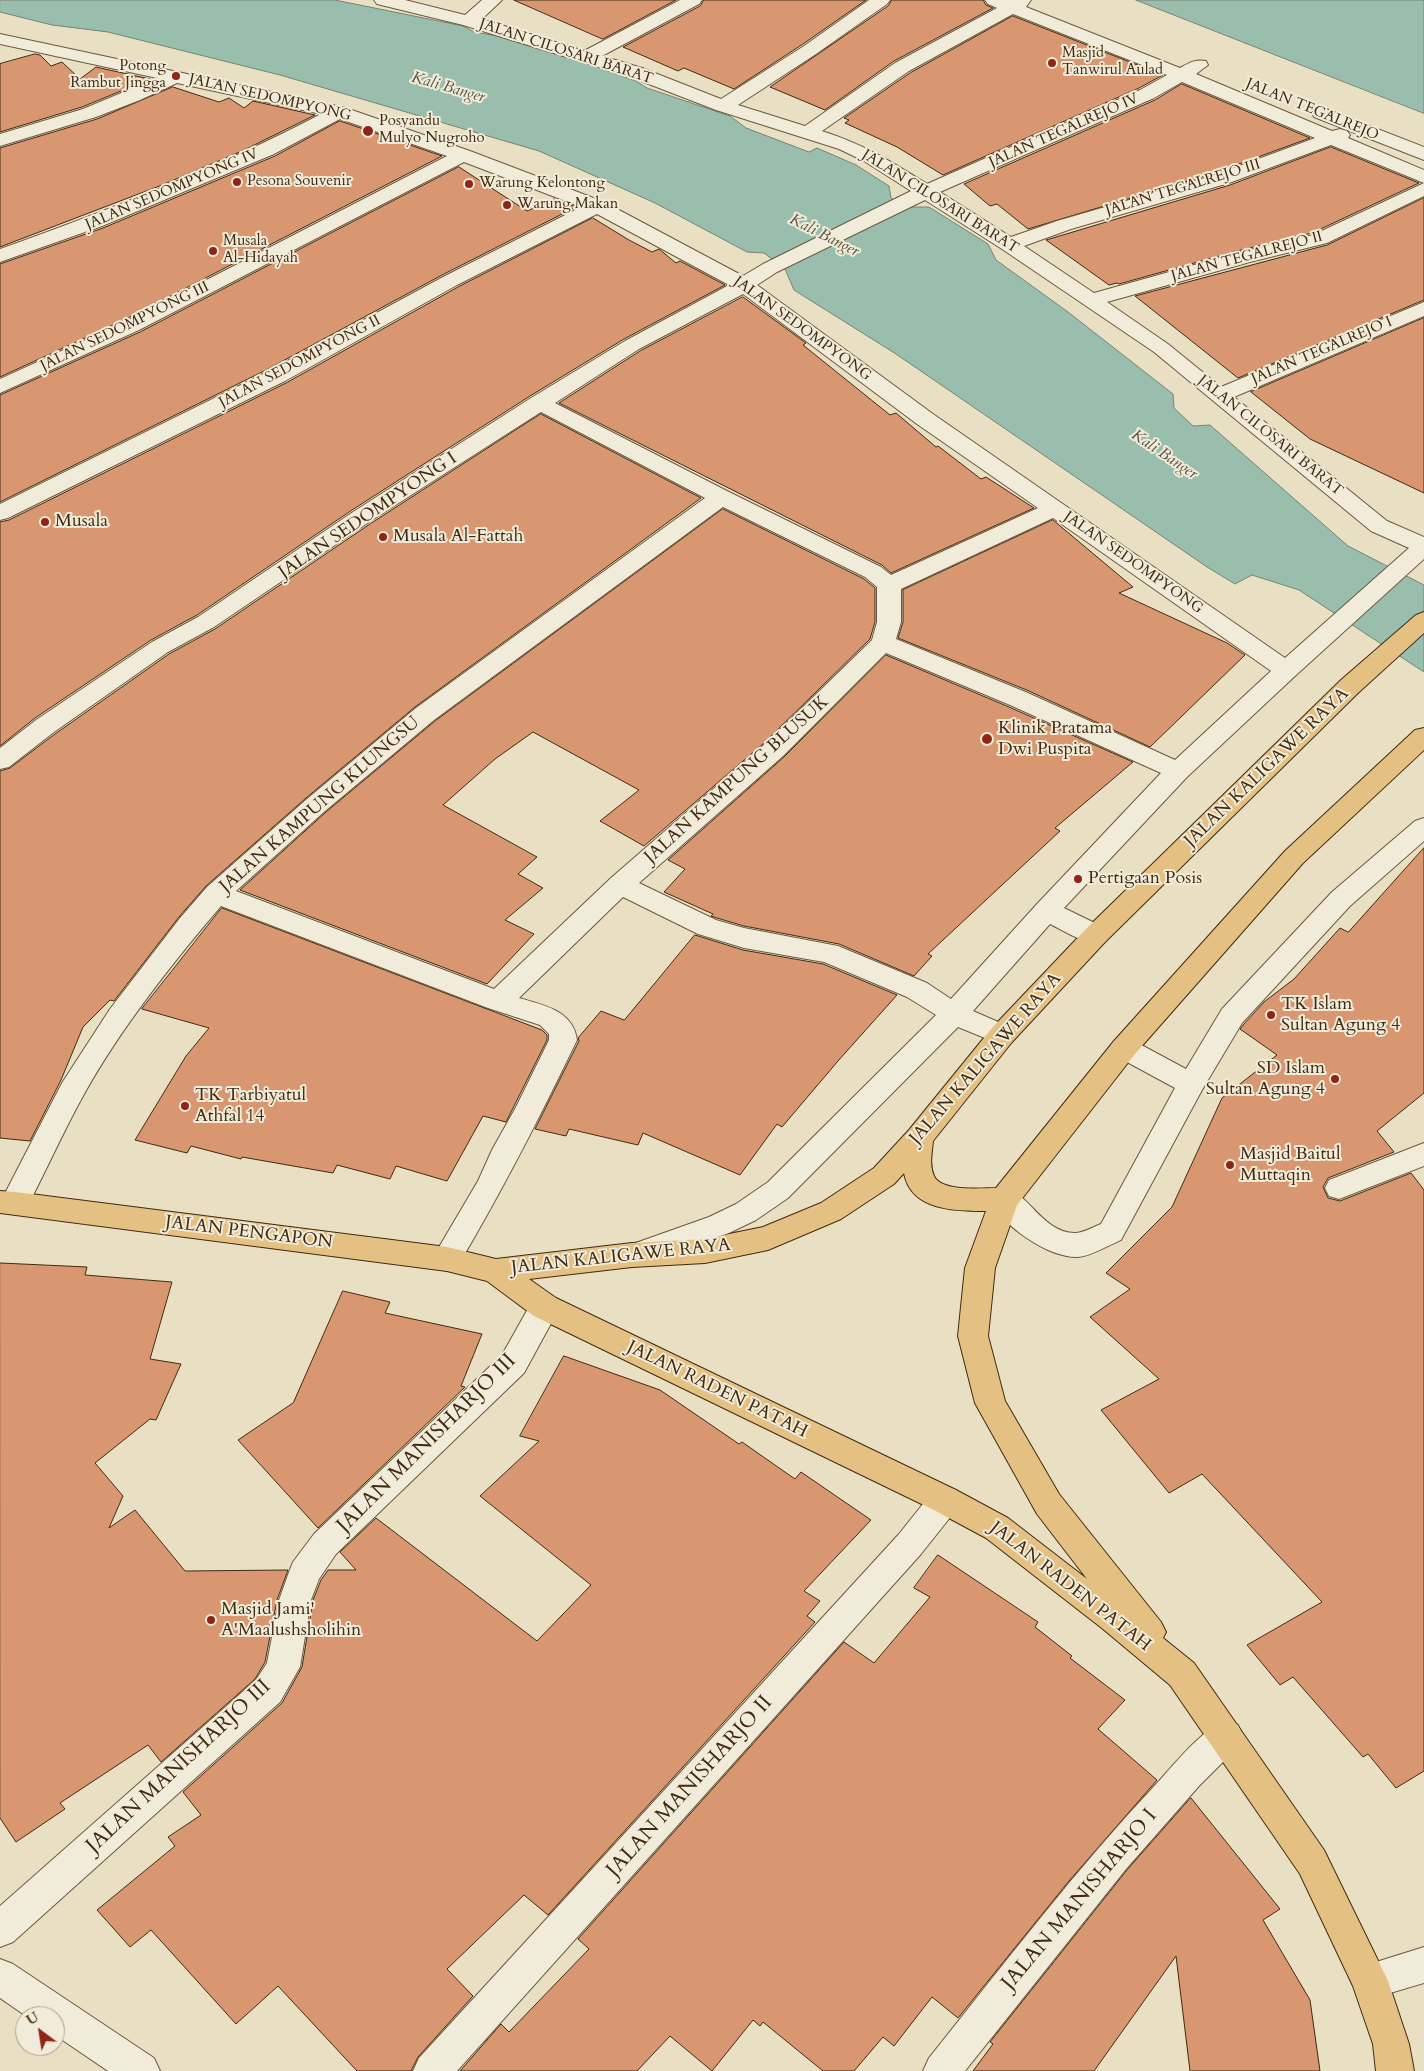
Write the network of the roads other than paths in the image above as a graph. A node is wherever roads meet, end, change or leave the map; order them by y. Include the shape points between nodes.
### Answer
1 (383, 0) edge
2 (492, 0) edge
3 (693, 0) edge
4 (881, 0) edge
5 (994, 0) edge
6 (1038, 0) edge
7 (1018, 4) edge
8 (469, 21) junction
9 (0, 39) edge
10 (586, 57) junction
11 (1199, 65) junction
12 (1182, 75) junction
13 (176, 76) junction
14 (1278, 96) dead end
15 (723, 106) junction
16 (1304, 106) dead end
17 (339, 112) junction
18 (1355, 127) junction
19 (809, 132) junction
20 (1332, 138) junction
21 (0, 140) edge
22 (1424, 154) edge
23 (463, 155) junction
24 (1424, 177) edge
25 (1424, 189) edge
26 (927, 191) junction
27 (597, 206) junction
28 (1009, 245) junction
29 (0, 256) edge
30 (770, 268) joint
31 (744, 284) junction
32 (1093, 300) junction
33 (1424, 308) edge
34 (0, 387) edge
35 (1220, 395) junction
36 (539, 403) junction
37 (721, 497) junction
38 (1055, 509) junction
39 (0, 513) edge
40 (1420, 551) edge
41 (889, 585) junction
42 (1424, 620) edge
43 (883, 643) junction
44 (1286, 670) junction
45 (1422, 741) edge
46 (0, 761) edge
47 (1178, 771) junction
48 (1424, 827) edge
49 (620, 885) junction
50 (216, 894) junction
51 (1046, 911) junction
52 (1096, 935) junction
53 (498, 1001) junction
54 (954, 1014) junction
55 (1002, 1036) junction
56 (1124, 1048) junction
57 (1191, 1084) junction
58 (919, 1138) junction
59 (1424, 1154) edge
60 (1338, 1188) dead end
61 (1004, 1200) junction
62 (8, 1202) edge
63 (632, 1255) junction
64 (447, 1259) junction
65 (496, 1271) junction
66 (545, 1307) junction
67 (945, 1500) junction
68 (1182, 1674) junction
69 (1226, 1736) junction
70 (0, 1930) edge
71 (1424, 1965) edge
72 (0, 1977) edge
73 (1370, 1981) junction
74 (141, 2071) edge
75 (432, 2071) edge
76 (942, 2071) edge
77 (1395, 2071) edge

1 - 8 street, JALAN CILOSARI BARAT
2 - 8 street
3 - 10 street
4 - 15 street
5 - 7 street
6 - 11 street, JALAN TEGALREJO
7 - 12 street
7 - 19 street via 902,67
8 - 10 street, JALAN CILOSARI BARAT
9 - 13 street, JALAN SEDOMPYONG
10 - 15 street, JALAN CILOSARI BARAT
11 - 12 street, JALAN TEGALREJO IV
11 - 14 street, JALAN TEGALREJO
12 - 20 street
12 - 26 street, JALAN TEGALREJO IV via 1147,94
13 - 17 street, JALAN SEDOMPYONG
13 - 21 street via 79,115
15 - 19 street, JALAN CILOSARI BARAT
16 - 18 street, JALAN TEGALREJO
17 - 23 street, JALAN SEDOMPYONG
17 - 29 street, JALAN SEDOMPYONG IV via 267,150 95,222
18 - 20 street, JALAN TEGALREJO III
18 - 22 street, JALAN TEGALREJO
19 - 26 street, JALAN CILOSARI BARAT via 871,157
20 - 24 street
20 - 28 street, JALAN TEGALREJO III via 1222,179 1064,225
23 - 27 street, JALAN SEDOMPYONG
23 - 34 street, JALAN SEDOMPYONG III via 132,326
25 - 32 street, JALAN TEGALREJO II via 1320,239
26 - 28 street, JALAN CILOSARI BARAT
26 - 30 street, JALAN TEGALREJO IV
27 - 31 street, JALAN SEDOMPYONG
27 - 39 street, JALAN SEDOMPYONG II via 450,281 277,376
28 - 32 street, JALAN CILOSARI BARAT
30 - 31 street, JALAN SEDOMPYONG I
31 - 36 street, JALAN SEDOMPYONG I via 632,345
31 - 38 street, JALAN SEDOMPYONG via 925,420
32 - 35 street, JALAN CILOSARI BARAT
33 - 35 street, JALAN TEGALREJO I
35 - 40 street, JALAN CILOSARI BARAT via 1379,526
36 - 37 street
36 - 46 street, JALAN SEDOMPYONG I via 361,517 206,622 160,647
37 - 41 street via 873,572
37 - 50 street, JALAN KAMPUNG KLUNGSU via 425,714
38 - 41 street
38 - 44 street, JALAN SEDOMPYONG
40 - 44 street
41 - 43 street via 889,622
42 - 52 highway, JALAN KALIGAWE RAYA via 1350,686
43 - 47 street
43 - 49 street, JALAN KAMPUNG BLUSUK via 774,750
44 - 47 street
45 - 56 highway via 1294,857
47 - 51 street
48 - 57 street via 1341,899 1232,1016
49 - 53 street, JALAN KAMPUNG BLUSUK
49 - 54 street via 707,927 753,940 829,953 917,990
50 - 53 street
50 - 62 street, JALAN KAMPUNG KLUNGSU via 120,1016 72,1090
51 - 52 street
51 - 54 street
52 - 55 highway, JALAN KALIGAWE RAYA
53 - 64 street via 550,1018 562,1031 563,1040 491,1184
54 - 55 street
54 - 63 street via 778,1190 746,1212 719,1225
55 - 58 highway, JALAN KALIGAWE RAYA
56 - 57 street
56 - 61 highway
57 - 61 street via 1111,1232 1078,1245 1053,1241
58 - 61 highway via 917,1170 928,1188 942,1198
58 - 63 highway, JALAN KALIGAWE RAYA via 884,1176 831,1212 768,1238 705,1251
59 - 60 street
61 - 68 highway via 980,1268 973,1336 990,1403 1048,1504
62 - 64 highway, JALAN PENGAPON
63 - 65 highway, JALAN KALIGAWE RAYA
64 - 65 highway, JALAN PENGAPON
65 - 66 highway, JALAN RADEN PATAH
66 - 67 highway, JALAN RADEN PATAH
66 - 70 street, JALAN MANISHARJO III via 513,1364 325,1544 305,1572 283,1667 268,1691
67 - 68 highway, JALAN RADEN PATAH via 997,1528
67 - 75 street, JALAN MANISHARJO II via 904,1551
68 - 69 highway, JALAN RADEN PATAH
69 - 73 highway, JALAN RADEN PATAH via 1312,1862
69 - 76 street, JALAN MANISHARJO I via 1184,1776 1088,1887
71 - 73 street
72 - 74 street
73 - 77 highway, JALAN RADEN PATAH via 1391,2044

